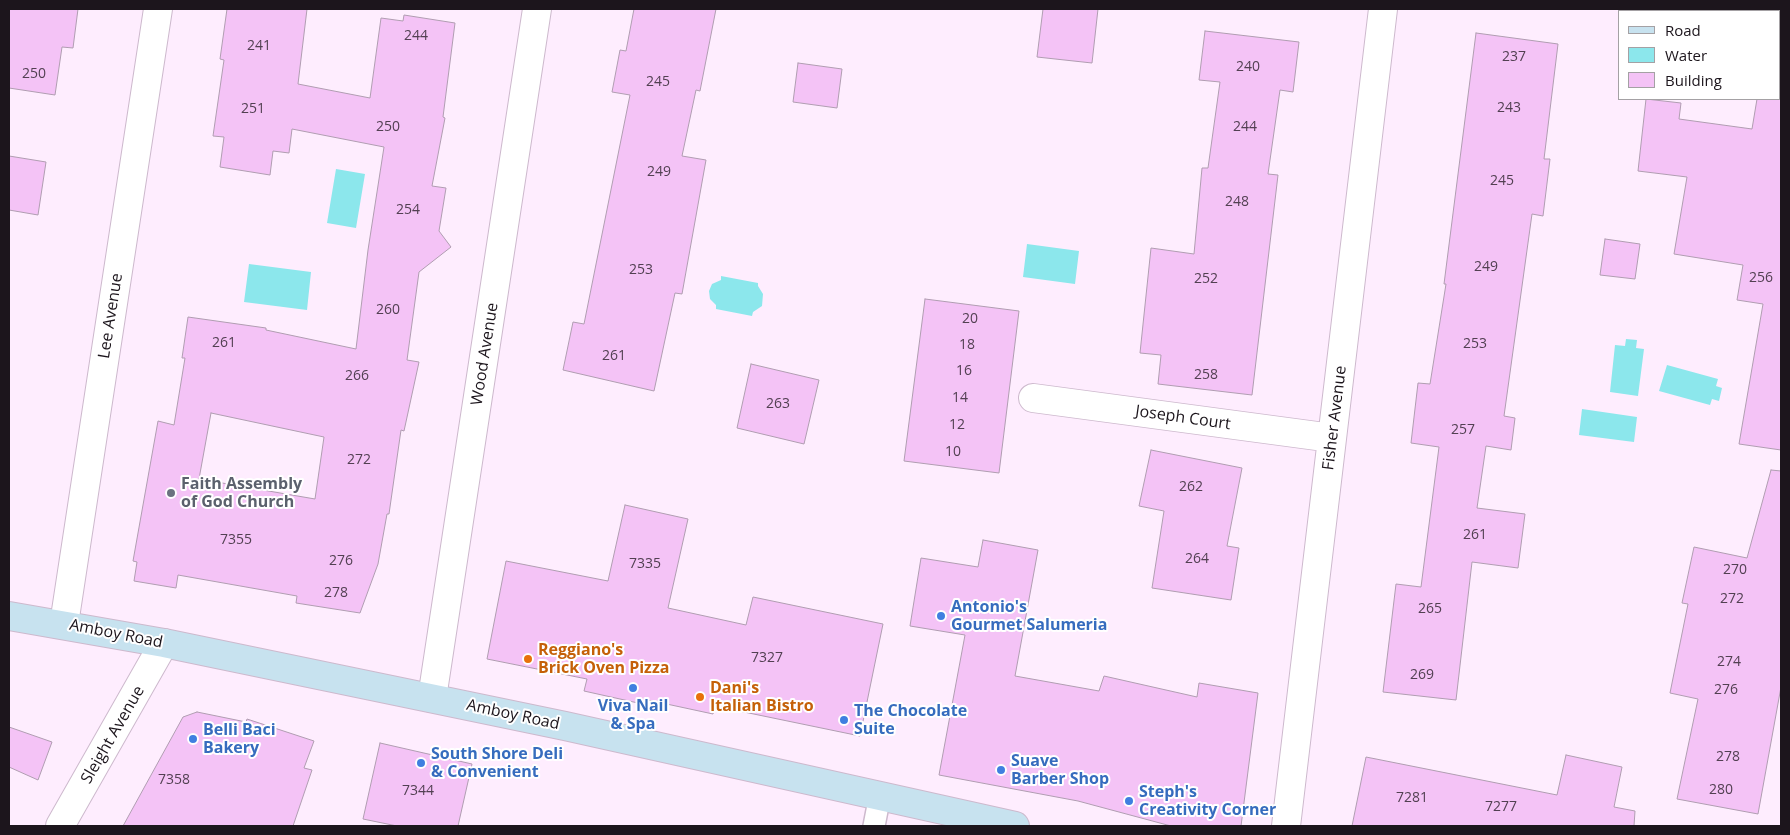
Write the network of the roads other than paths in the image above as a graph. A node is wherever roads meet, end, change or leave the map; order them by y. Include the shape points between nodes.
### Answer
1 (158, 9) edge
2 (538, 9) edge
3 (1384, 9) edge
4 (1033, 398) dead end
5 (1332, 438) junction
6 (9, 616) edge
7 (64, 624) junction
8 (164, 643) junction
9 (432, 698) junction
10 (880, 795) junction
11 (60, 826) edge
12 (874, 826) edge
13 (1015, 826) edge
14 (1286, 826) edge

1 - 7 street, Lee Avenue
2 - 9 street, Wood Avenue
3 - 5 street, Fisher Avenue
4 - 5 street, Joseph Court
5 - 14 street, Fisher Avenue
6 - 7 main road, Amboy Road
7 - 8 main road, Amboy Road
8 - 9 main road, Amboy Road
8 - 11 street, Sleight Avenue
9 - 10 main road, Amboy Road
10 - 12 lane
10 - 13 main road, Amboy Road

